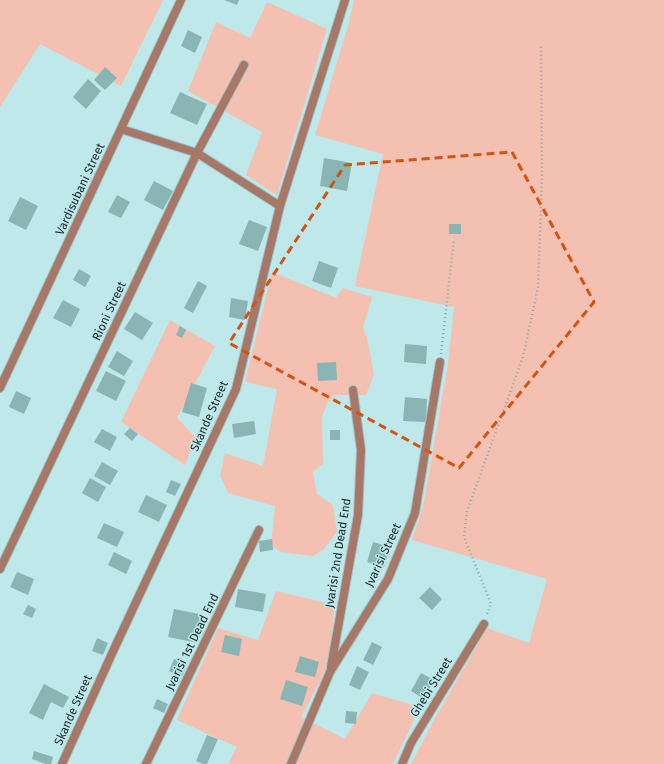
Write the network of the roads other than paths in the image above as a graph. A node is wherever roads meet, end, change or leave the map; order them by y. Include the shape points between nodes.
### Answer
1 (181, 0) edge
2 (345, 0) edge
3 (244, 65) dead end
4 (121, 128) junction
5 (197, 153) junction
6 (280, 206) junction
7 (440, 362) road end
8 (0, 388) edge
9 (353, 390) dead end
10 (259, 530) dead end
11 (0, 569) edge
12 (484, 624) road end
13 (330, 672) junction
14 (62, 764) edge
15 (146, 764) edge
16 (291, 764) edge
17 (402, 764) edge

1 - 4 street, Vardisubani Street
2 - 6 street, Skande Street
3 - 5 street, Rioni Street
4 - 5 street
4 - 8 street, Vardisubani Street
5 - 6 street
5 - 11 street, Rioni Street
6 - 14 street, Skande Street via 236,389
7 - 13 street, Jvarisi Street via 415,513 388,579
9 - 13 street, Jvarisi 2nd Dead End via 361,450 358,515
10 - 15 street, Jvarisi 1st Dead End
12 - 17 street, Ghebi Street via 411,743
13 - 16 street, Jvarisi Street

